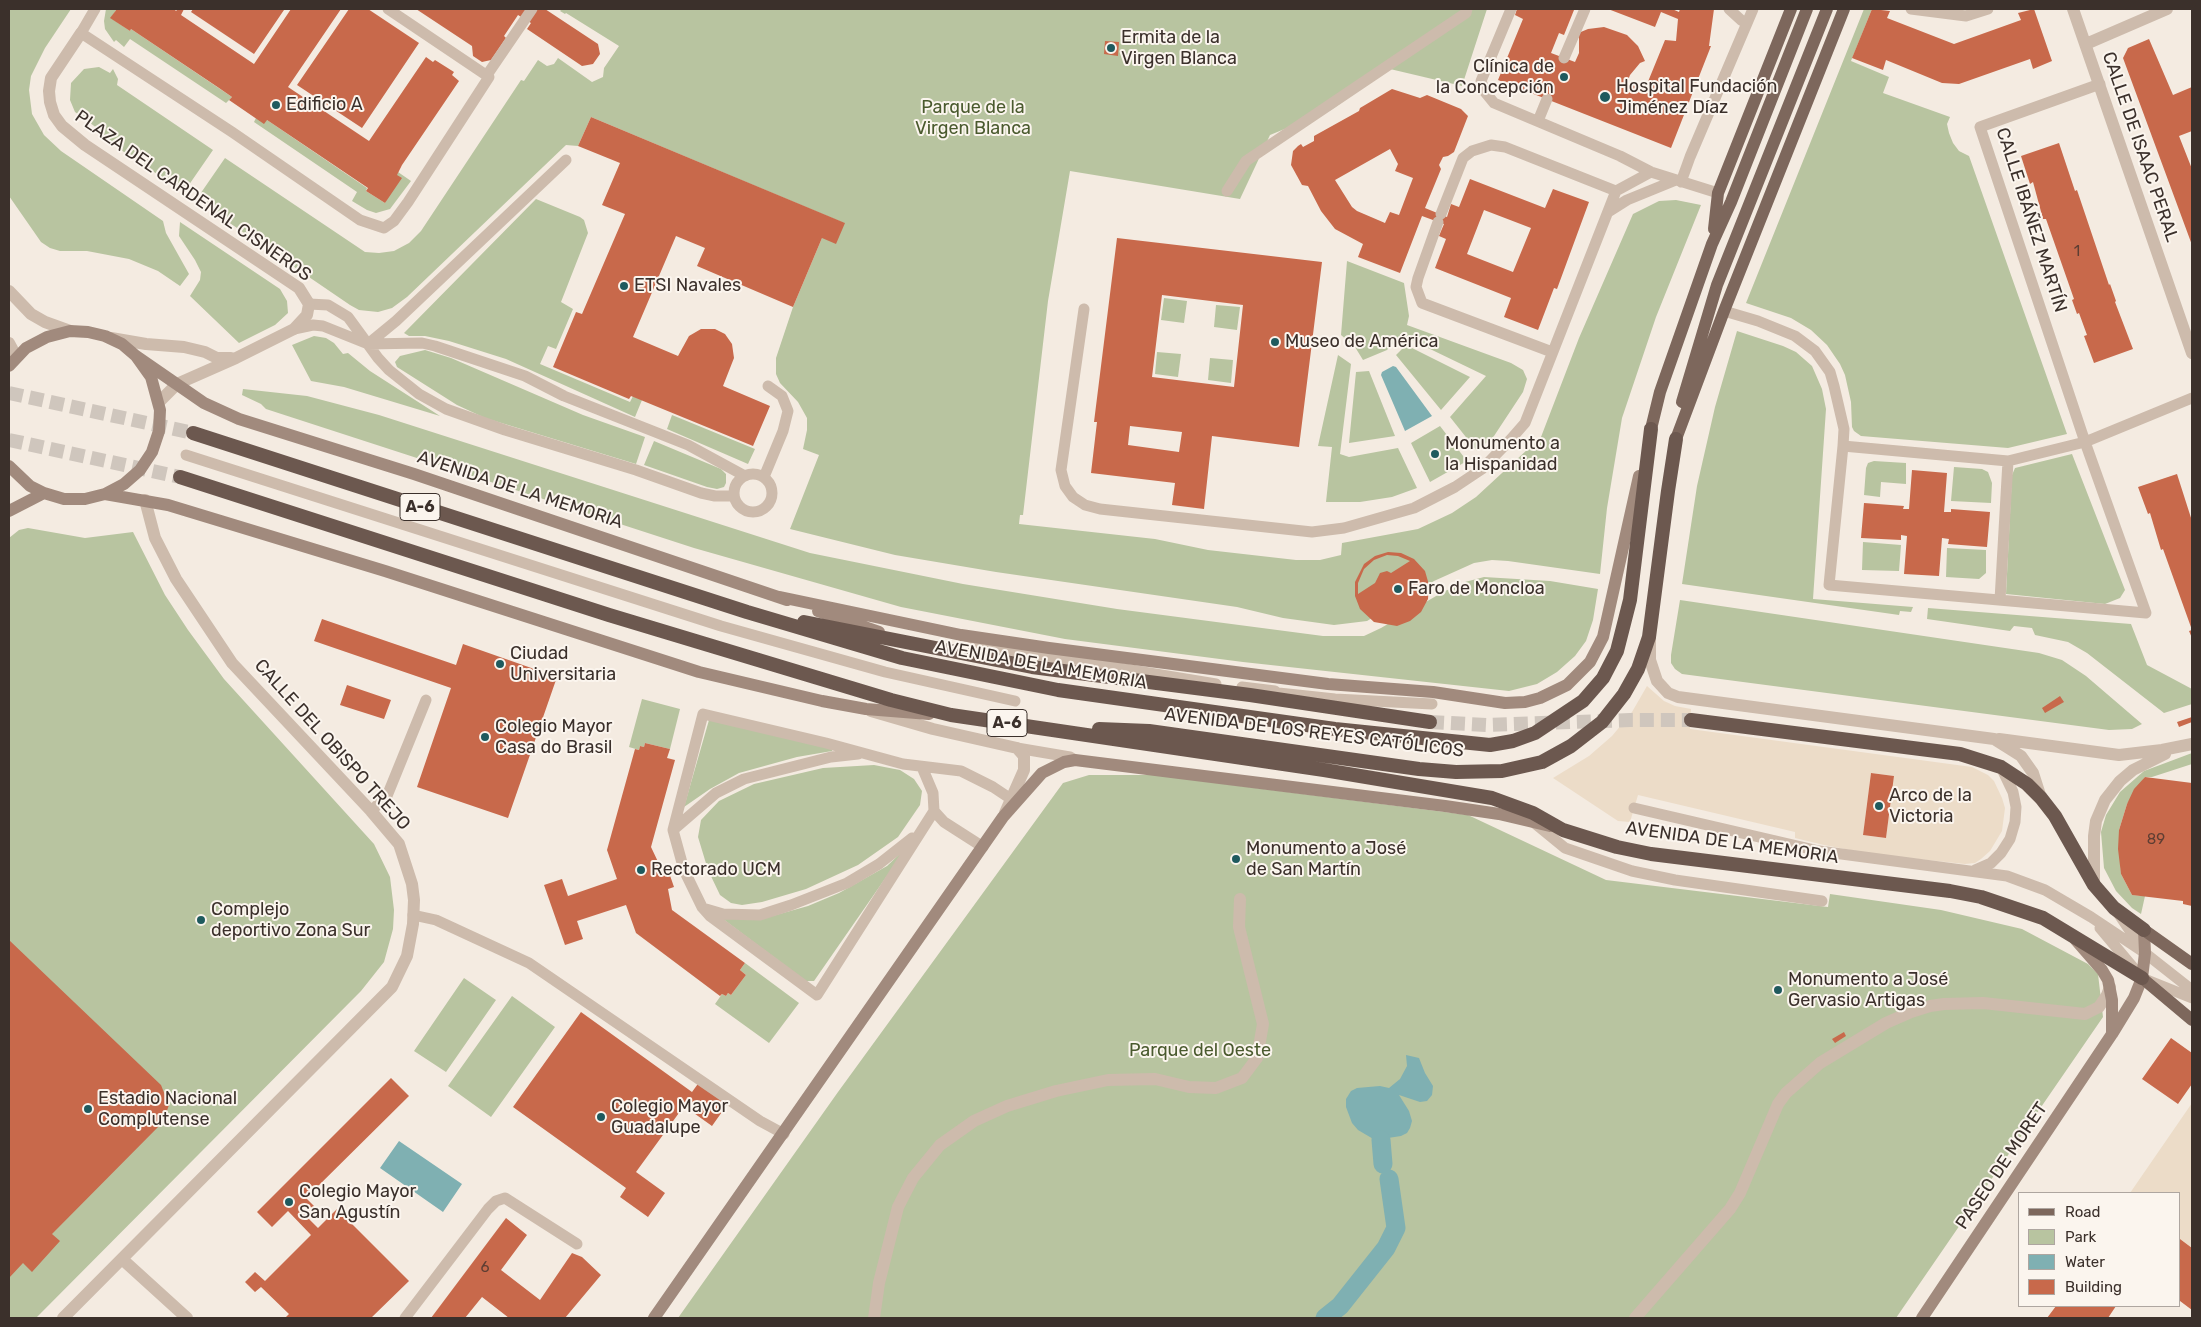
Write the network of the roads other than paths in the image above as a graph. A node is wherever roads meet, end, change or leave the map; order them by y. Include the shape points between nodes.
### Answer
1 (95, 9) edge
2 (388, 9) edge
3 (532, 9) edge
4 (1467, 9) edge
5 (1511, 9) edge
6 (1585, 9) edge
7 (1729, 9) edge
8 (1753, 9) edge
9 (1790, 9) edge
10 (1807, 9) edge
11 (1826, 9) edge
12 (1844, 9) edge
13 (1910, 9) edge
14 (1988, 9) edge
15 (2073, 9) edge
16 (2168, 9) edge
17 (1747, 23) junction
18 (81, 32) junction
19 (2086, 44) junction
20 (1564, 58) dead end
21 (487, 75) junction
22 (2100, 84) junction
23 (1547, 99) dead end
24 (1538, 121) junction
25 (566, 160) dead end
26 (1651, 172) junction
27 (1678, 181) junction
28 (1227, 191) dead end
29 (1616, 191) junction
30 (1718, 193) junction
31 (1608, 212) junction
32 (1712, 244) junction
33 (9, 291) edge
34 (309, 304) junction
35 (1084, 309) dead end
36 (1724, 311) junction
37 (294, 329) junction
38 (70, 331) junction
39 (105, 336) junction
40 (9, 342) edge
41 (368, 344) junction
42 (1552, 352) junction
43 (2192, 353) edge
44 (136, 356) junction
45 (236, 358) junction
46 (11, 360) edge
47 (178, 384) junction
48 (768, 386) dead end
49 (2192, 398) edge
50 (159, 402) junction
51 (1651, 430) junction
52 (193, 433) tunnel mouth
53 (1676, 439) junction
54 (2085, 442) junction
55 (1843, 446) junction
56 (186, 455) dead end
57 (2008, 461) junction
58 (9, 466) edge
59 (746, 476) junction
60 (180, 477) tunnel mouth
61 (764, 477) junction
62 (44, 493) junction
63 (105, 494) junction
64 (734, 496) junction
65 (145, 500) junction
66 (9, 511) edge
67 (780, 597) junction
68 (2000, 600) junction
69 (747, 612) junction
70 (896, 622) junction
71 (1650, 637) junction
72 (903, 641) junction
73 (1275, 691) junction
74 (1250, 695) junction
75 (426, 700) dead end
76 (1016, 700) dead end
77 (1432, 704) dead end
78 (866, 709) junction
79 (952, 715) junction
80 (1691, 720) tunnel mouth
81 (1430, 722) tunnel mouth
82 (1335, 729) joint
83 (1063, 731) junction
84 (1994, 739) junction
85 (2188, 745) edge
86 (1017, 748) junction
87 (865, 754) junction
88 (1075, 760) junction
89 (922, 767) junction
90 (2001, 767) junction
91 (2041, 798) junction
92 (1011, 799) junction
93 (1515, 806) junction
94 (1634, 808) dead end
95 (371, 811) junction
96 (934, 811) junction
97 (1003, 817) junction
98 (1532, 821) junction
99 (673, 830) junction
100 (1563, 830) junction
101 (919, 833) junction
102 (983, 847) junction
103 (1973, 870) junction
104 (2094, 885) junction
105 (1240, 899) dead end
106 (1822, 901) dead end
107 (702, 907) junction
108 (2114, 908) junction
109 (414, 915) junction
110 (2091, 917) junction
111 (2144, 930) junction
112 (2071, 933) junction
113 (2145, 953) junction
114 (2192, 964) edge
115 (2142, 978) junction
116 (2110, 987) junction
117 (2192, 990) edge
118 (2192, 998) edge
119 (2192, 1020) edge
120 (2112, 1034) junction
121 (784, 1134) junction
122 (577, 1244) dead end
123 (122, 1259) junction
124 (63, 1318) edge
125 (187, 1318) edge
126 (405, 1318) edge
127 (654, 1318) edge
128 (874, 1318) edge
129 (1635, 1318) edge
130 (1922, 1318) edge

1 - 18 lane
2 - 21 lane
3 - 21 lane
4 - 28 lane via 1466,13 1246,161
5 - 24 lane via 1481,81 1494,103
6 - 20 lane
7 - 17 lane
8 - 17 lane
9 - 30 main road
10 - 32 main road, AVENIDA DE LOS REYES CATÓLICOS
11 - 53 main road, AVENIDA DE LOS REYES CATÓLICOS via 1717,285 1683,398
12 - 36 main road
13 - 14 lane via 1966,16
15 - 19 street, CALLE DE ISAAC PERAL
16 - 19 street
17 - 27 lane
18 - 21 lane via 360,220 384,228 394,221 408,202 489,77
18 - 34 street, PLAZA DEL CARDENAL CISNEROS via 51,78 50,102 62,126 85,145 299,288
19 - 22 street, CALLE DE ISAAC PERAL
22 - 43 street, CALLE DE ISAAC PERAL
22 - 54 lane, CALLE IBÁÑEZ MARTÍN via 1980,127
23 - 24 lane
24 - 26 lane
25 - 41 lane
26 - 27 lane
26 - 29 lane
27 - 30 lane
27 - 31 lane via 1627,200
29 - 31 lane
29 - 42 lane via 1505,147 1491,145 1462,158 1418,278 1416,287 1422,303
30 - 32 main road
31 - 42 lane
32 - 51 main road, AVENIDA DE LOS REYES CATÓLICOS via 1660,392
33 - 38 street via 31,314
34 - 37 street, PLAZA DEL CARDENAL CISNEROS via 307,315
34 - 41 lane via 338,309
35 - 42 lane via 1061,470 1065,486 1073,497 1100,509 1312,532 1344,528 1414,508 1482,469 1525,422
36 - 53 main road
36 - 55 lane via 1795,336 1815,351 1830,372 1844,429
37 - 41 lane via 323,326
37 - 45 street, PLAZA DEL CARDENAL CISNEROS
38 - 39 main road
38 - 46 main road via 47,336
39 - 44 main road
39 - 45 street via 184,347 217,358
40 - 46 street
41 - 59 lane via 422,343 511,371 607,414 688,445
41 - 64 lane via 389,370 419,394 446,409 701,493
44 - 47 main road, AVENIDA DE LA MEMORIA
44 - 50 main road via 151,377
45 - 47 street, PLAZA DEL CARDENAL CISNEROS
47 - 50 street, PLAZA DEL CARDENAL CISNEROS
47 - 67 main road, AVENIDA DE LA MEMORIA via 204,403 239,419
48 - 61 lane via 782,396 788,411
49 - 54 lane
50 - 63 main road via 159,431 152,452 140,470
51 - 70 main road via 1602,637 1590,662 1568,685 1525,702 1506,703 1433,692 1328,684 1048,648
51 - 82 highway, AVENIDA DE LOS REYES CATÓLICOS via 1630,600 1617,651 1603,678 1583,701 1535,733 1490,745
52 - 69 highway, AVENIDA DE LA MEMORIA / A-6
53 - 71 highway, AVENIDA DE LOS REYES CATÓLICOS
54 - 57 lane
54 - 68 lane, CALLE IBÁÑEZ MARTÍN via 2146,613
55 - 57 lane
55 - 68 lane, CALLE IBÁÑEZ MARTÍN via 1829,585
56 - 76 lane via 721,626 885,672
57 - 68 lane
58 - 62 main road via 30,486
59 - 61 lane via 758,474
59 - 64 lane via 738,481
60 - 79 highway, AVENIDA DE LA MEMORIA / A-6 via 618,618 784,669
61 - 64 lane via 772,494 762,510 744,510
62 - 63 main road via 64,499
62 - 66 main road
63 - 65 main road, AVENIDA DE LA MEMORIA
65 - 78 main road, AVENIDA DE LA MEMORIA via 385,571 699,672 776,692
65 - 95 street, CALLE DEL OBISPO TREJO via 155,538 176,580 232,663
67 - 70 main road
67 - 72 main road, AVENIDA DE LA MEMORIA
69 - 72 highway, AVENIDA DE LA MEMORIA
69 - 82 highway, AVENIDA DE LA MEMORIA via 902,658 963,672 1058,690
70 - 73 lane via 955,639 1021,652
71 - 83 highway, AVENIDA DE LOS REYES CATÓLICOS via 1638,669 1602,722 1571,746 1542,762 1502,771 1419,769 1149,732 1115,729
71 - 84 street via 1654,674 1668,693 1678,697
72 - 74 highway, AVENIDA DE LA MEMORIA via 1032,667
73 - 74 lane
73 - 77 lane via 1334,699
74 - 81 highway, AVENIDA DE LA MEMORIA
75 - 95 lane via 387,796
78 - 79 main road, AVENIDA DE LA MEMORIA
78 - 86 street, AVENIDA DE LA MEMORIA via 924,727
79 - 83 highway, AVENIDA DE LA MEMORIA / A-6
80 - 90 highway via 1960,754
83 - 93 highway, AVENIDA DE LA MEMORIA via 1433,788 1492,798
84 - 85 street via 2118,755
84 - 91 street via 2021,756 2034,773
85 - 104 street via 2132,770 2105,800 2094,836
86 - 88 lane
86 - 92 street via 1025,763
87 - 89 lane
87 - 99 lane via 831,757 744,779 716,793
87 - 99 lane via 703,714
88 - 97 main road via 1042,773
88 - 98 main road via 1445,806
89 - 92 lane via 961,771
89 - 96 lane via 933,793
90 - 91 highway
90 - 103 lane via 2013,792 2015,822 2002,853 1991,863
91 - 104 highway via 2055,816
92 - 97 street
93 - 98 lane
93 - 100 highway, AVENIDA DE LA MEMORIA
94 - 103 lane via 1819,851
95 - 109 street, CALLE DEL OBISPO TREJO via 399,844 412,884
96 - 101 lane
96 - 102 lane via 944,822
97 - 102 main road
98 - 100 main road
98 - 106 lane via 1565,848 1632,871
99 - 107 lane via 684,870
100 - 112 highway, AVENIDA DE LA MEMORIA via 1651,854 1981,897 2043,918
101 - 107 lane via 879,864 847,883 791,905 760,914 723,914
101 - 107 lane via 818,995
102 - 121 main road
103 - 110 lane via 2007,876 2044,890
104 - 108 highway
105 - 128 street via 1239,927 1263,1024 1257,1058 1242,1078 1216,1088 1189,1087 1154,1079 1108,1080 1007,1106 974,1122 940,1145 913,1178 898,1207 879,1283
108 - 111 highway
108 - 113 lane
109 - 121 lane via 436,920 529,963 760,1121
109 - 123 street, CALLE DEL OBISPO TREJO via 407,956 392,987
110 - 113 lane
110 - 115 lane
111 - 113 main road, PASEO DE MORET
111 - 114 main road
112 - 115 highway, AVENIDA DE LA MEMORIA
112 - 116 main road via 2102,970
113 - 115 main road, PASEO DE MORET
113 - 117 lane
115 - 118 lane
115 - 119 main road
115 - 120 main road, PASEO DE MORET
116 - 120 main road
116 - 129 street via 2099,1007 2085,1014 1983,1003 1930,1006 1886,1024 1820,1064 1778,1104 1730,1209
120 - 130 main road, PASEO DE MORET
121 - 127 main road
122 - 126 lane via 505,1198 496,1201
123 - 124 street, CALLE DEL OBISPO TREJO
123 - 125 street

